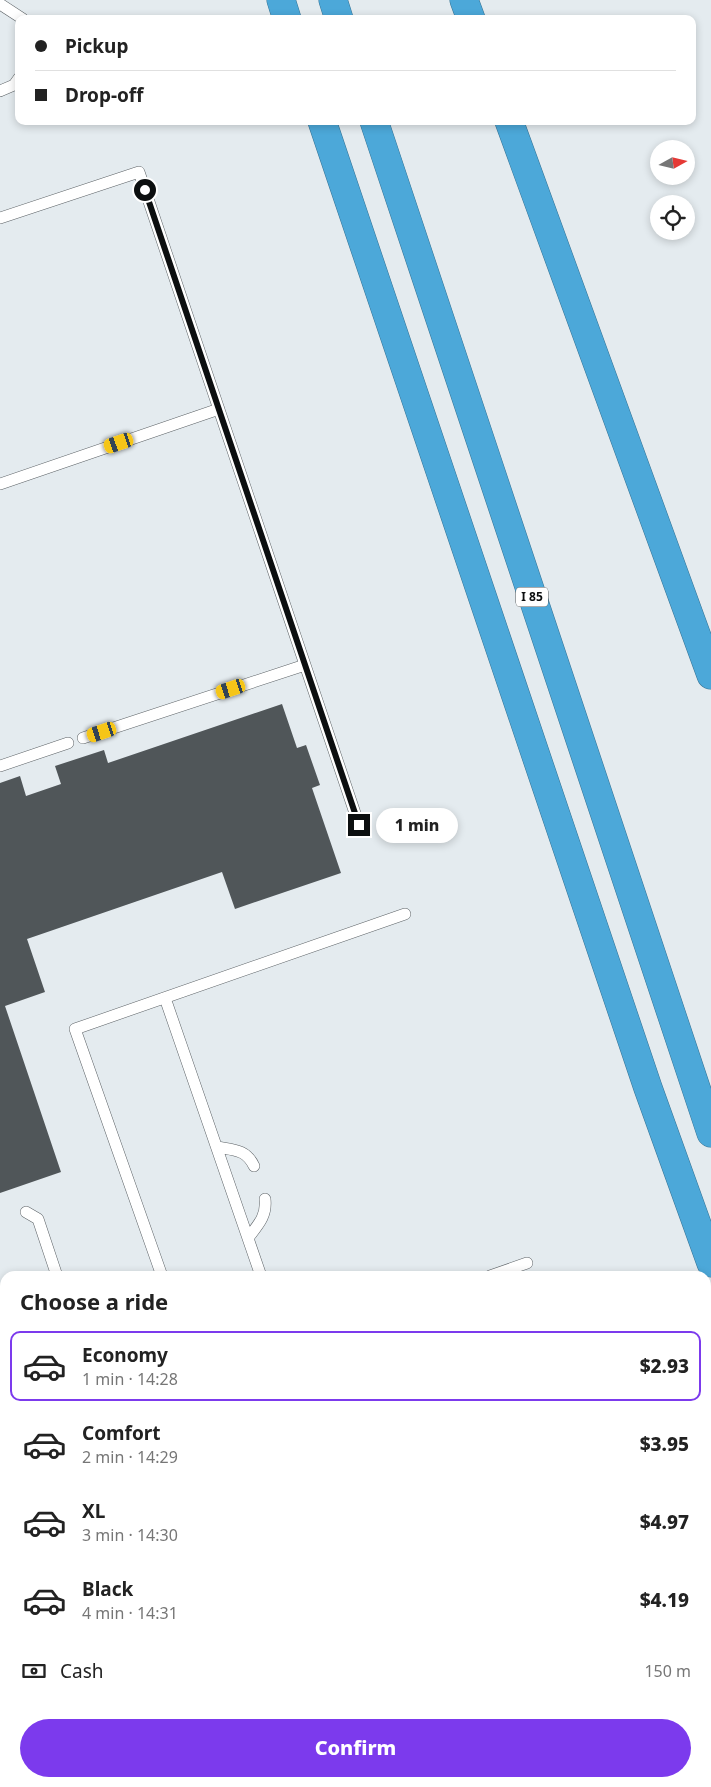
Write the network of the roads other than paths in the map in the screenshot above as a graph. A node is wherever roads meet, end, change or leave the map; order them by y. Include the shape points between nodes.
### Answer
1 (281, 0) edge
2 (333, 0) edge
3 (464, 0) edge
4 (0, 4) edge
5 (17, 15) edge
6 (286, 15) edge
7 (338, 15) edge
8 (470, 15) edge
9 (15, 84) edge
10 (0, 90) edge
11 (323, 125) edge
12 (375, 125) edge
13 (511, 125) edge
14 (0, 218) edge
15 (219, 409) junction
16 (0, 484) edge
17 (305, 665) junction
18 (711, 675) edge
19 (83, 738) dead end
20 (68, 743) dead end
21 (0, 766) edge
22 (359, 825) dead end
23 (405, 914) dead end
24 (164, 998) junction
25 (711, 1133) edge
26 (217, 1147) junction
27 (254, 1166) dead end
28 (265, 1199) dead end
29 (26, 1212) dead end
30 (248, 1238) junction
31 (711, 1263) edge
32 (527, 1264) dead end
33 (55, 1271) edge
34 (160, 1271) edge
35 (260, 1271) edge
36 (505, 1271) edge

1 - 6 highway
2 - 7 highway
3 - 8 highway
4 - 5 lane
9 - 10 lane
11 - 31 highway via 648,1088
12 - 25 highway, I 85
13 - 18 highway
14 - 15 lane via 139,172
15 - 16 lane
15 - 17 lane
17 - 19 lane
17 - 22 lane
20 - 21 lane
23 - 24 lane
24 - 26 lane
24 - 34 lane via 75,1029
26 - 27 lane via 242,1152
26 - 30 lane
28 - 30 lane via 263,1217
29 - 33 lane via 38,1219
30 - 35 lane
32 - 36 lane

